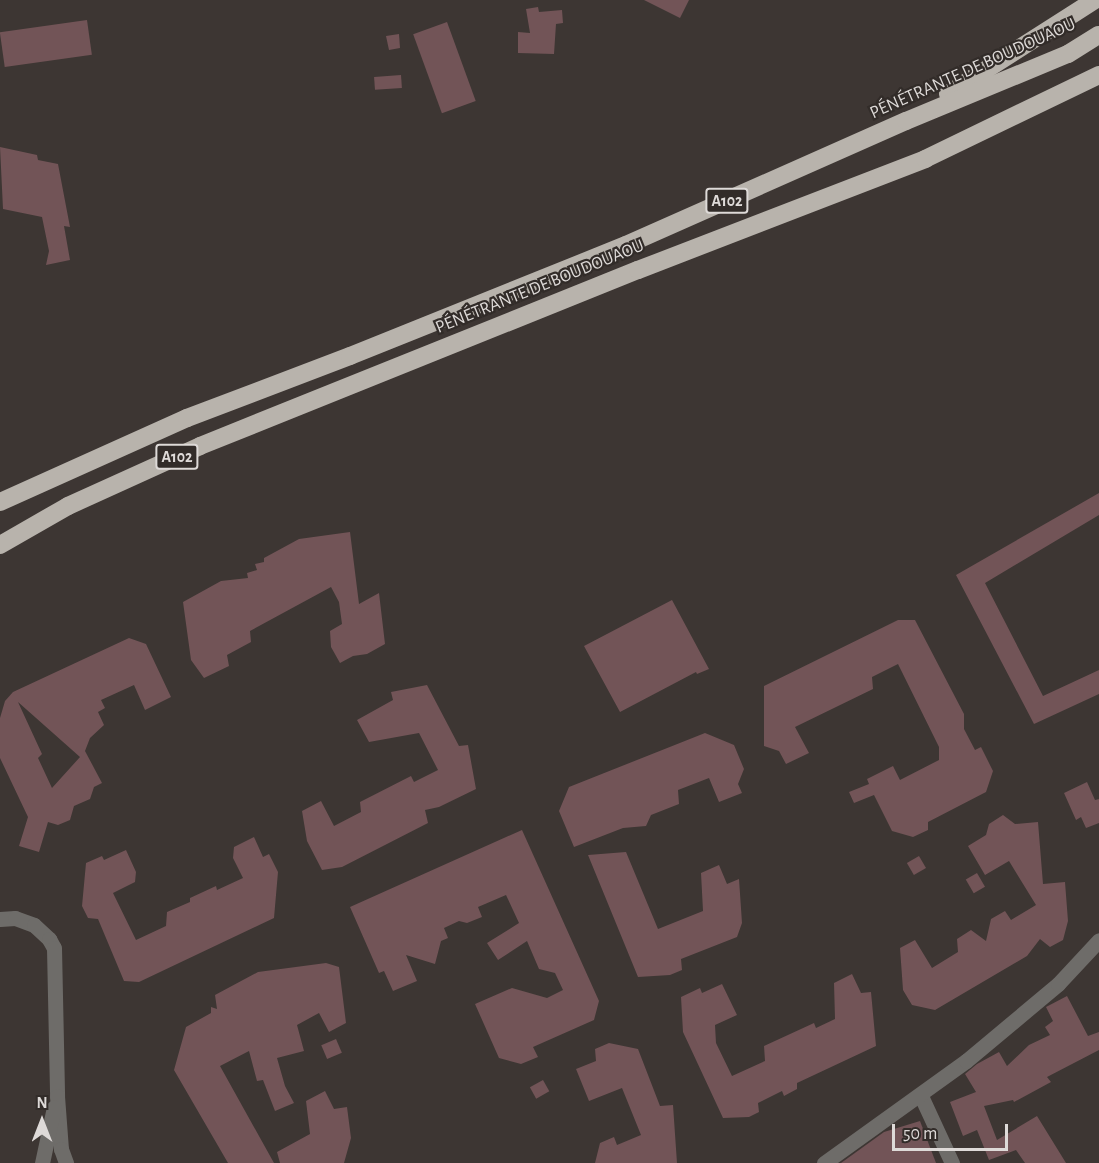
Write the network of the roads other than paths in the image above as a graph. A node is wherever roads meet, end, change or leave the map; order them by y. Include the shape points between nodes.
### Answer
1 (1095, 0) edge
2 (1099, 35) edge
3 (1099, 75) edge
4 (906, 121) junction
5 (0, 502) edge
6 (0, 545) edge
7 (0, 919) edge
8 (1099, 940) edge
9 (57, 1096) junction
10 (921, 1096) junction
11 (42, 1163) edge
12 (66, 1163) edge
13 (824, 1163) edge
14 (952, 1163) edge

1 - 4 highway
2 - 4 highway, PÉNÉTRANTE DE BOUDOUAOU / A102 via 1068,54
3 - 6 highway, PÉNÉTRANTE DE BOUDOUAOU / A102 via 925,159 200,446 68,506
4 - 5 highway, PÉNÉTRANTE DE BOUDOUAOU / A102 via 626,245 188,418
7 - 9 street via 15,918 34,925 54,948
8 - 10 street via 1059,984
9 - 11 street
9 - 12 street via 61,1149
10 - 13 street
10 - 14 street

